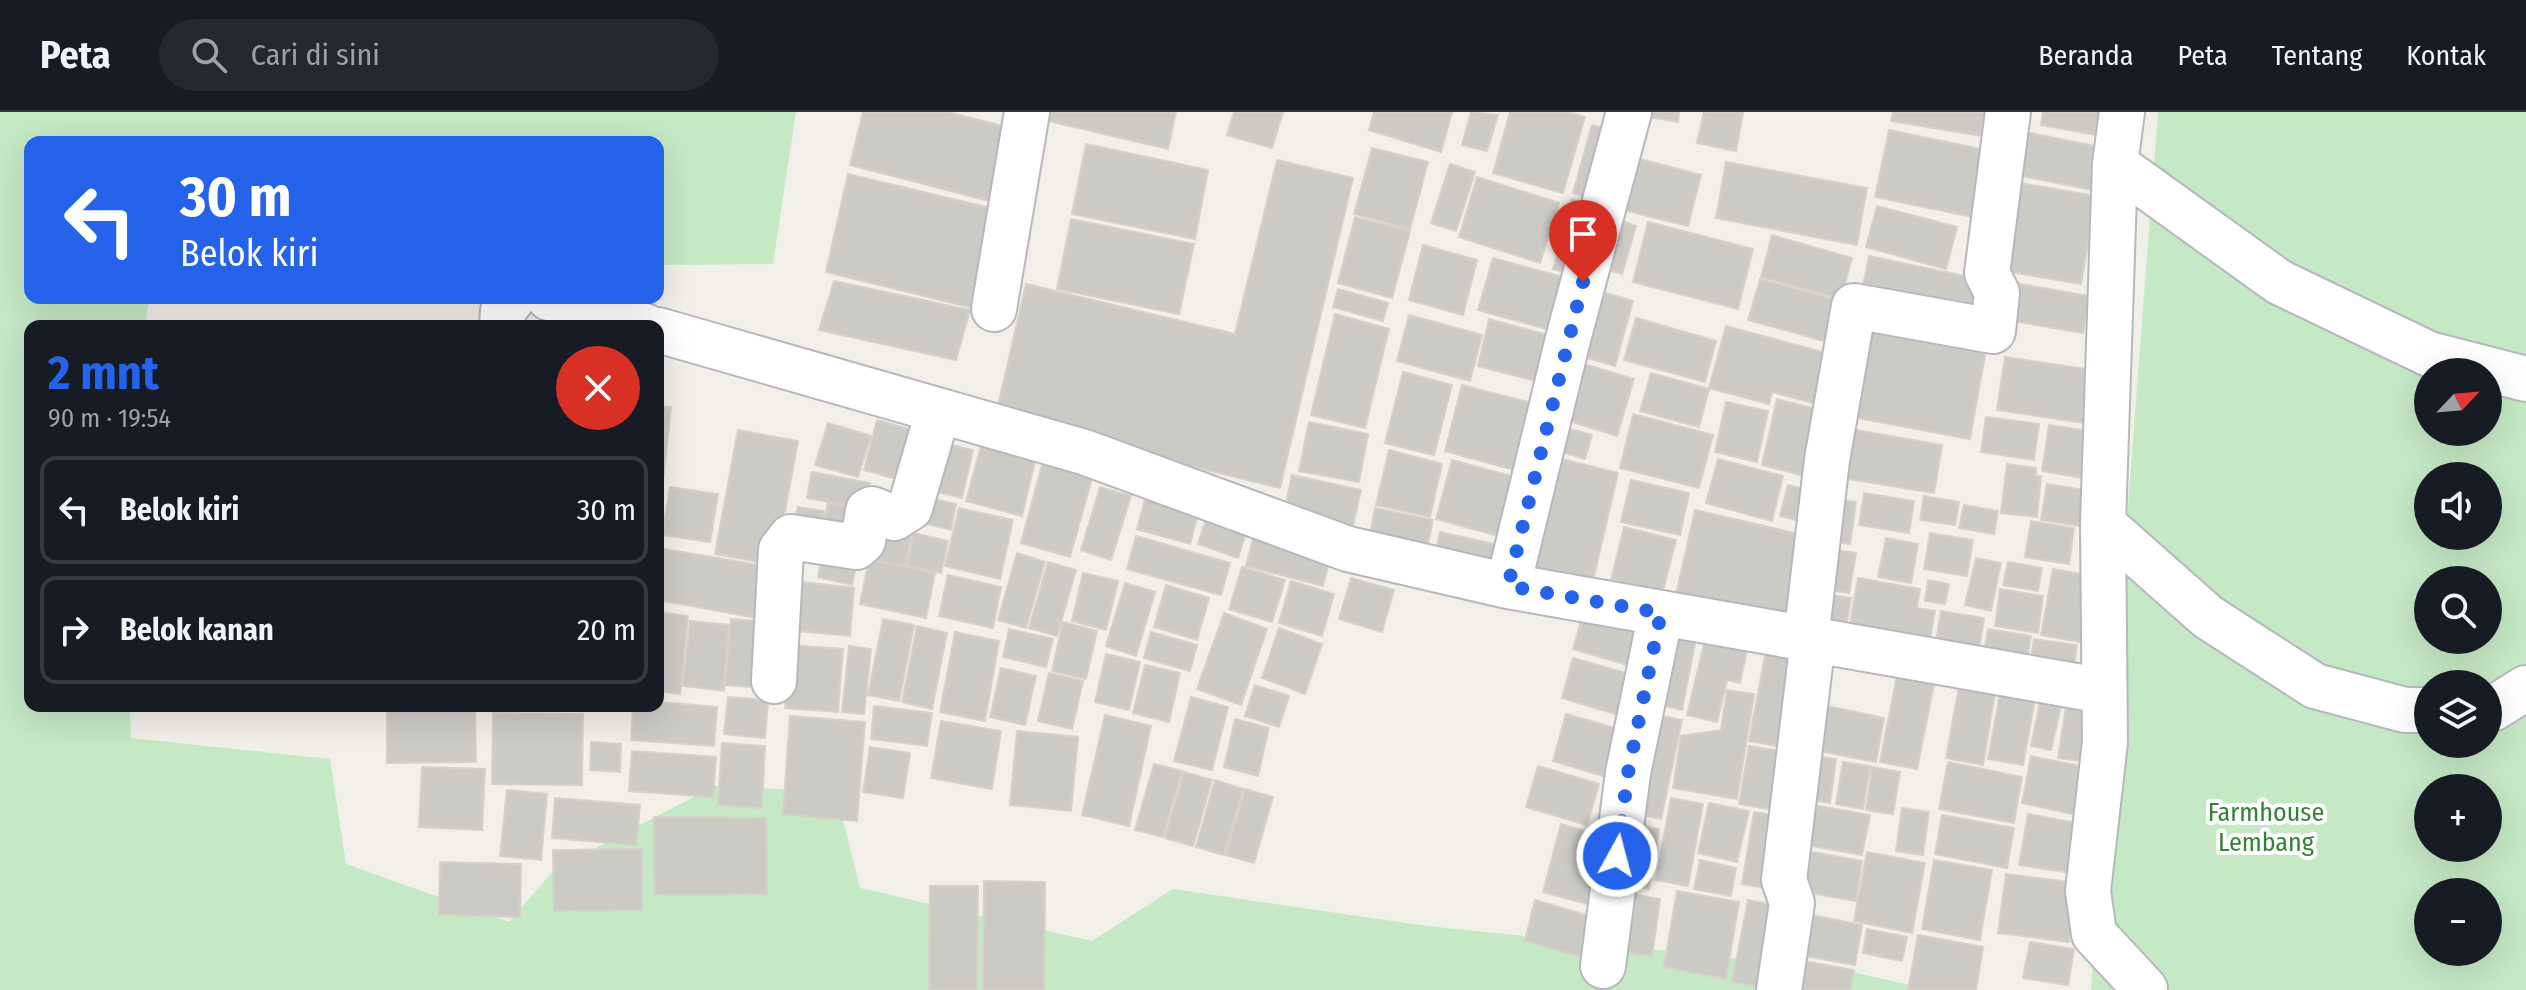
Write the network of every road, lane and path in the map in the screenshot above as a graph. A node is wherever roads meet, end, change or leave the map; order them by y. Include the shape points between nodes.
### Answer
1 (1027, 112) edge
2 (1629, 112) edge
3 (2008, 112) edge
4 (2122, 112) edge
5 (2115, 164) junction
6 (570, 304) edge
7 (994, 309) dead end
8 (624, 320) edge
9 (664, 332) edge
10 (2526, 379) edge
11 (938, 412) junction
12 (2103, 524) junction
13 (1508, 586) junction
14 (1661, 613) junction
15 (1810, 639) junction
16 (774, 681) dead end
17 (2526, 688) edge
18 (2104, 691) junction
19 (2502, 703) edge
20 (2414, 710) edge
21 (1603, 966) dead end
22 (2145, 989) edge
23 (1779, 990) edge

1 - 7 street
2 - 13 street
3 - 15 street via 1987,273 1997,293 1993,331 1854,306 1827,460
4 - 5 street
5 - 10 street via 2279,282 2429,354
5 - 12 street
6 - 8 street
9 - 11 street
11 - 13 street via 1084,452 1348,549
11 - 16 street via 910,508 894,518 868,511 863,541 856,547 791,537 784,545
12 - 18 street
12 - 20 street via 2208,617 2315,686
13 - 14 street
14 - 15 street
14 - 21 street via 1628,773
15 - 18 street
15 - 23 street via 1784,880 1792,903
17 - 19 street
18 - 22 street via 2105,742 2088,891 2094,934

